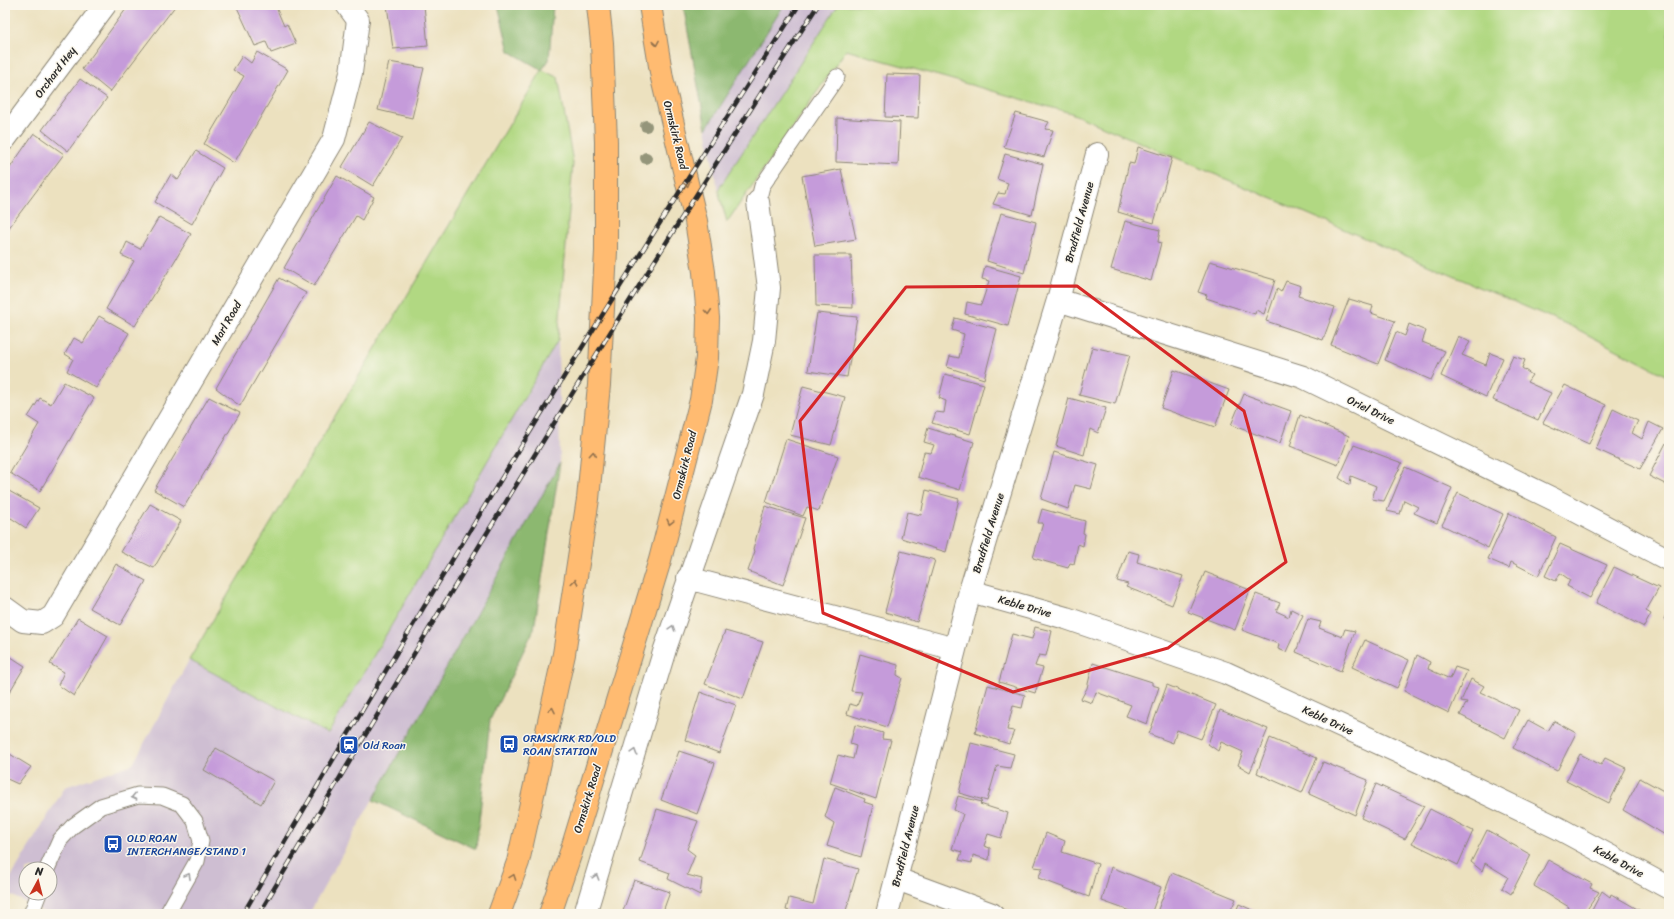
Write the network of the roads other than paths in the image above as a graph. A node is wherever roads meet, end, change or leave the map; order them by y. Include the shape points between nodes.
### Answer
1 (105, 5) edge
2 (347, 5) edge
3 (598, 5) edge
4 (650, 5) edge
5 (837, 77) dead end
6 (5, 139) edge
7 (1097, 154) dead end
8 (758, 202) joint
9 (1058, 300) junction
10 (1669, 560) edge
11 (688, 578) junction
12 (970, 591) junction
13 (5, 608) edge
14 (955, 649) junction
15 (51, 861) edge
16 (897, 879) junction
17 (1669, 888) edge
18 (36, 901) edge
19 (31, 914) edge
20 (167, 914) edge
21 (499, 914) edge
22 (550, 914) edge
23 (585, 914) edge
24 (887, 914) edge
25 (992, 914) edge

1 - 6 street, Orchard Hey
2 - 13 street, Marl Road via 358,20 351,73 334,139 53,616 42,623 23,621
21 -> 3 highway via 518,862 564,654 588,499 599,385 606,251 605,134
4 -> 22 highway, Ormskirk Road via 662,78 698,228 708,318 707,358 701,400 660,560
5 - 8 lane via 762,186
7 - 9 street, Bradfield Avenue
8 - 11 street via 768,288 764,341 753,394
9 - 10 street, Oriel Drive via 1303,377 1555,500
9 - 12 street, Bradfield Avenue
11 - 14 street
23 -> 11 street
12 - 14 street, Bradfield Avenue
12 - 17 street, Keble Drive via 1066,618 1226,673 1558,828
14 - 16 street, Bradfield Avenue
20 -> 15 lane via 196,861 201,841 195,821 182,804 162,796 138,795 101,806 73,826 60,840
16 - 24 street, Bradfield Avenue
16 - 25 street
18 - 19 lane

